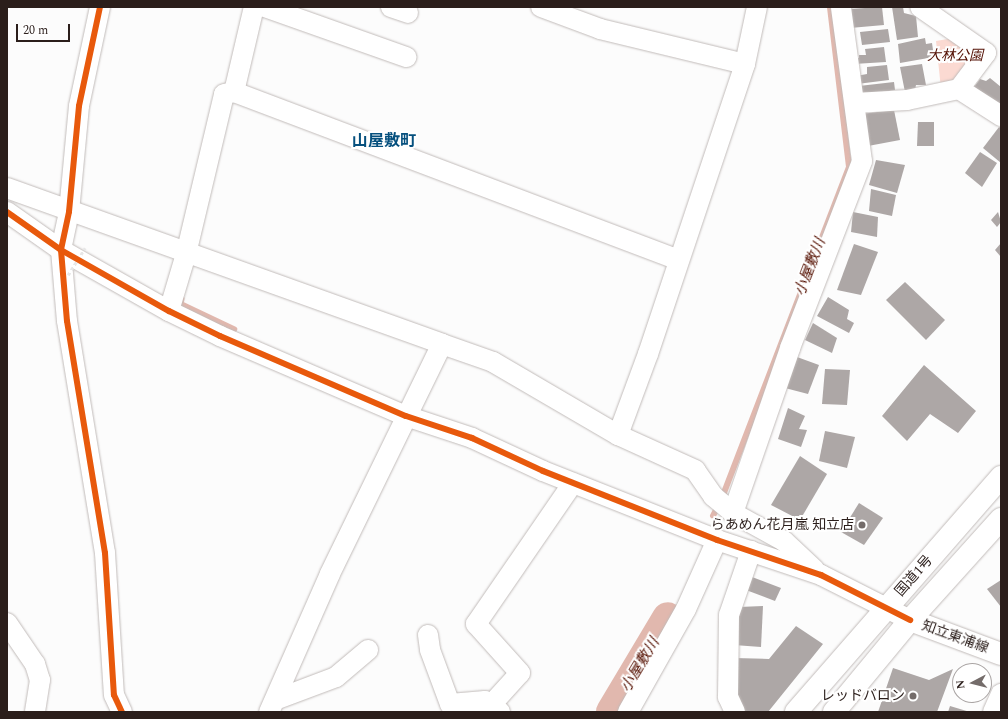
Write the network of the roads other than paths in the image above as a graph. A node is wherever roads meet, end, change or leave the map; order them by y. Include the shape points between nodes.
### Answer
1 (100, 7) edge
2 (254, 7) edge
3 (265, 7) edge
4 (542, 7) edge
5 (757, 7) edge
6 (841, 7) edge
7 (920, 7) edge
8 (406, 57) dead end
9 (745, 64) junction
10 (960, 89) junction
11 (234, 92) junction
12 (855, 103) junction
13 (1001, 116) edge
14 (7, 188) edge
15 (7, 212) edge
16 (69, 212) junction
17 (61, 250) junction
18 (186, 254) junction
19 (678, 260) junction
20 (169, 311) junction
21 (442, 344) junction
22 (406, 416) junction
23 (618, 435) junction
24 (1001, 477) edge
25 (573, 483) junction
26 (724, 505) junction
27 (1001, 519) edge
28 (717, 540) junction
29 (751, 551) junction
30 (820, 574) junction
31 (885, 608) junction
32 (910, 620) junction
33 (7, 623) edge
34 (428, 635) dead end
35 (368, 650) dead end
36 (1001, 654) edge
37 (1001, 694) edge
38 (272, 706) edge
39 (496, 708) edge
40 (35, 712) edge
41 (122, 712) edge
42 (628, 712) edge
43 (735, 712) edge
44 (796, 712) edge
45 (834, 712) edge
46 (992, 712) edge

1 - 16 street via 79,106
2 - 11 street
3 - 8 street
4 - 9 street via 600,29
5 - 9 street
6 - 12 street
7 - 10 street via 986,53
9 - 19 street
10 - 12 street via 907,100
10 - 13 street
11 - 18 street via 224,94
11 - 19 street
12 - 26 street via 862,161 790,348
14 - 16 street
15 - 17 street
16 - 17 street
16 - 18 street
17 - 20 street
17 - 41 street via 66,321 105,553 114,695
18 - 20 street
18 - 21 street
19 - 23 street
20 - 22 street
21 - 22 street
21 - 23 street via 493,362
22 - 25 street via 472,438
22 - 38 street
23 - 26 street via 694,470
24 - 31 main road, 国道1号
25 - 28 street
25 - 39 street via 476,624 520,673
26 - 30 street via 784,541
27 - 32 main road, 国道1号
28 - 29 street
28 - 42 street via 686,609
29 - 30 street
29 - 43 street via 729,615 728,697
30 - 31 street
31 - 32 street
31 - 44 main road, 国道1号
32 - 36 main road, 知立東浦線
32 - 45 main road, 国道1号
33 - 40 street via 35,664 40,686
34 - 39 street via 430,650 450,704 485,701
35 - 38 street via 336,677
37 - 46 street

